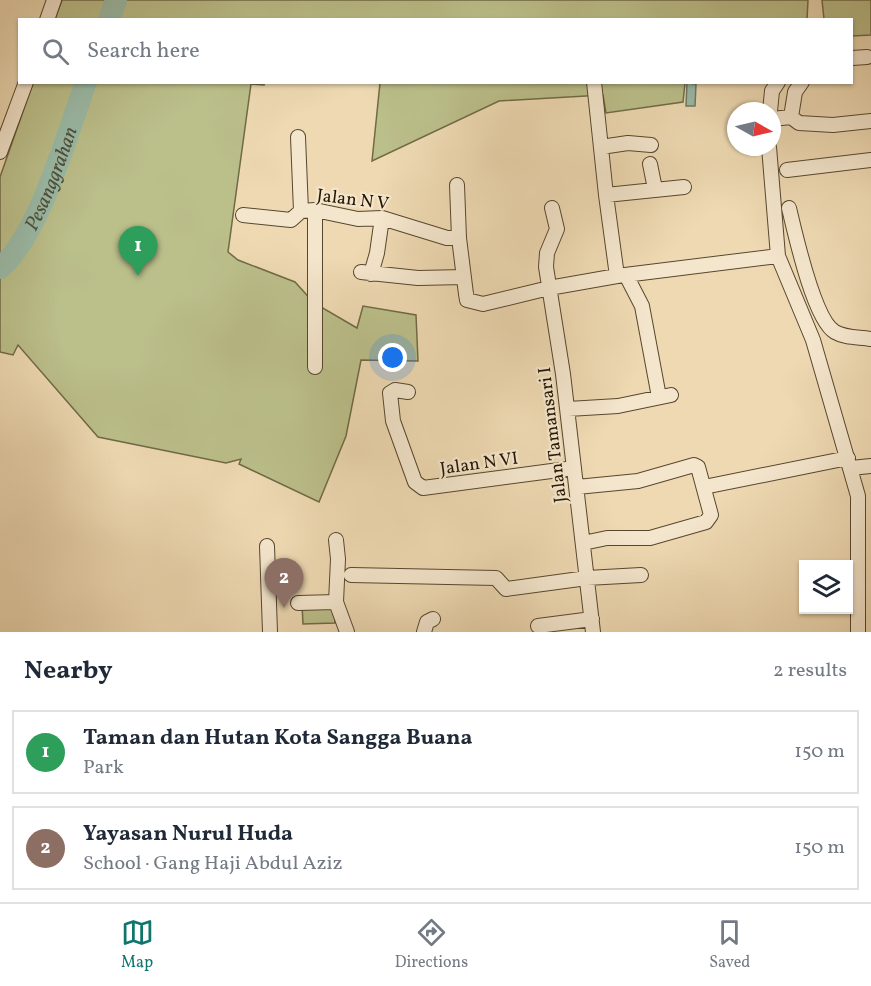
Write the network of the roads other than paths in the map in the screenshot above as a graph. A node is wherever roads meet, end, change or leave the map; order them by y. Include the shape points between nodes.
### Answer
1 (54, 0) edge
2 (48, 18) edge
3 (867, 57) dead end
4 (853, 58) edge
5 (25, 84) edge
6 (594, 84) edge
7 (801, 84) edge
8 (775, 87) edge
9 (772, 102) edge
10 (791, 117) junction
11 (781, 118) edge
12 (871, 121) edge
13 (298, 136) dead end
14 (651, 145) dead end
15 (601, 147) junction
16 (0, 152) edge
17 (769, 156) edge
18 (871, 160) edge
19 (650, 164) dead end
20 (787, 170) dead end
21 (457, 185) dead end
22 (684, 187) dead end
23 (655, 189) junction
24 (606, 195) junction
25 (552, 208) dead end
26 (789, 208) dead end
27 (308, 211) junction
28 (243, 215) dead end
29 (382, 218) junction
30 (459, 238) junction
31 (778, 256) junction
32 (621, 275) junction
33 (464, 277) junction
34 (549, 288) junction
35 (871, 339) edge
36 (315, 366) dead end
37 (408, 392) dead end
38 (568, 409) junction
39 (850, 463) junction
40 (871, 466) edge
41 (574, 468) junction
42 (577, 487) junction
43 (704, 487) junction
44 (336, 540) dead end
45 (583, 543) junction
46 (267, 546) dead end
47 (865, 567) edge
48 (351, 575) dead end
49 (642, 575) dead end
50 (587, 578) junction
51 (336, 602) junction
52 (298, 603) dead end
53 (433, 620) dead end
54 (592, 625) edge
55 (538, 626) dead end
56 (270, 632) edge
57 (347, 632) edge
58 (424, 632) edge
59 (858, 632) edge

1 - 2 street
3 - 4 street
5 - 16 street
6 - 15 street
7 - 10 street via 795,92
8 - 9 street
10 - 11 street
10 - 12 street via 799,123 833,125
13 - 27 street
14 - 15 street
15 - 24 street
17 - 31 street
18 - 20 street
19 - 23 street
21 - 30 street
22 - 23 street
23 - 24 street
24 - 32 street
25 - 34 street, Jalan Tamansari I via 558,229 547,253
26 - 35 street via 802,266 825,323 834,332
27 - 28 street, Jalan N V via 291,220
27 - 29 street, Jalan N V via 358,219
27 - 36 street
29 - 30 street, Jalan N V via 447,238
29 - 33 street via 377,252 366,273
30 - 33 street
31 - 32 street
31 - 39 street via 813,340
32 - 34 street
32 - 38 street via 642,306 665,396 618,406
33 - 34 street via 467,300 483,304
34 - 38 street, Jalan Tamansari I
37 - 41 street, Jalan N VI via 390,393 393,421 415,482 423,488
38 - 41 street, Jalan Tamansari I
39 - 40 street
39 - 43 street
39 - 47 street via 858,496
41 - 42 street, Jalan Tamansari I
42 - 43 street via 638,482 690,465 698,467
42 - 45 street, Jalan Tamansari I
43 - 45 street via 711,515 706,522 650,538 607,538
44 - 51 street
45 - 50 street, Jalan Tamansari I
46 - 56 street
47 - 59 street
48 - 50 street via 496,578 506,589
49 - 50 street
50 - 54 street, Jalan Tamansari I
51 - 52 street
51 - 57 street
53 - 58 street
54 - 55 street, Jalan Tamansari I

